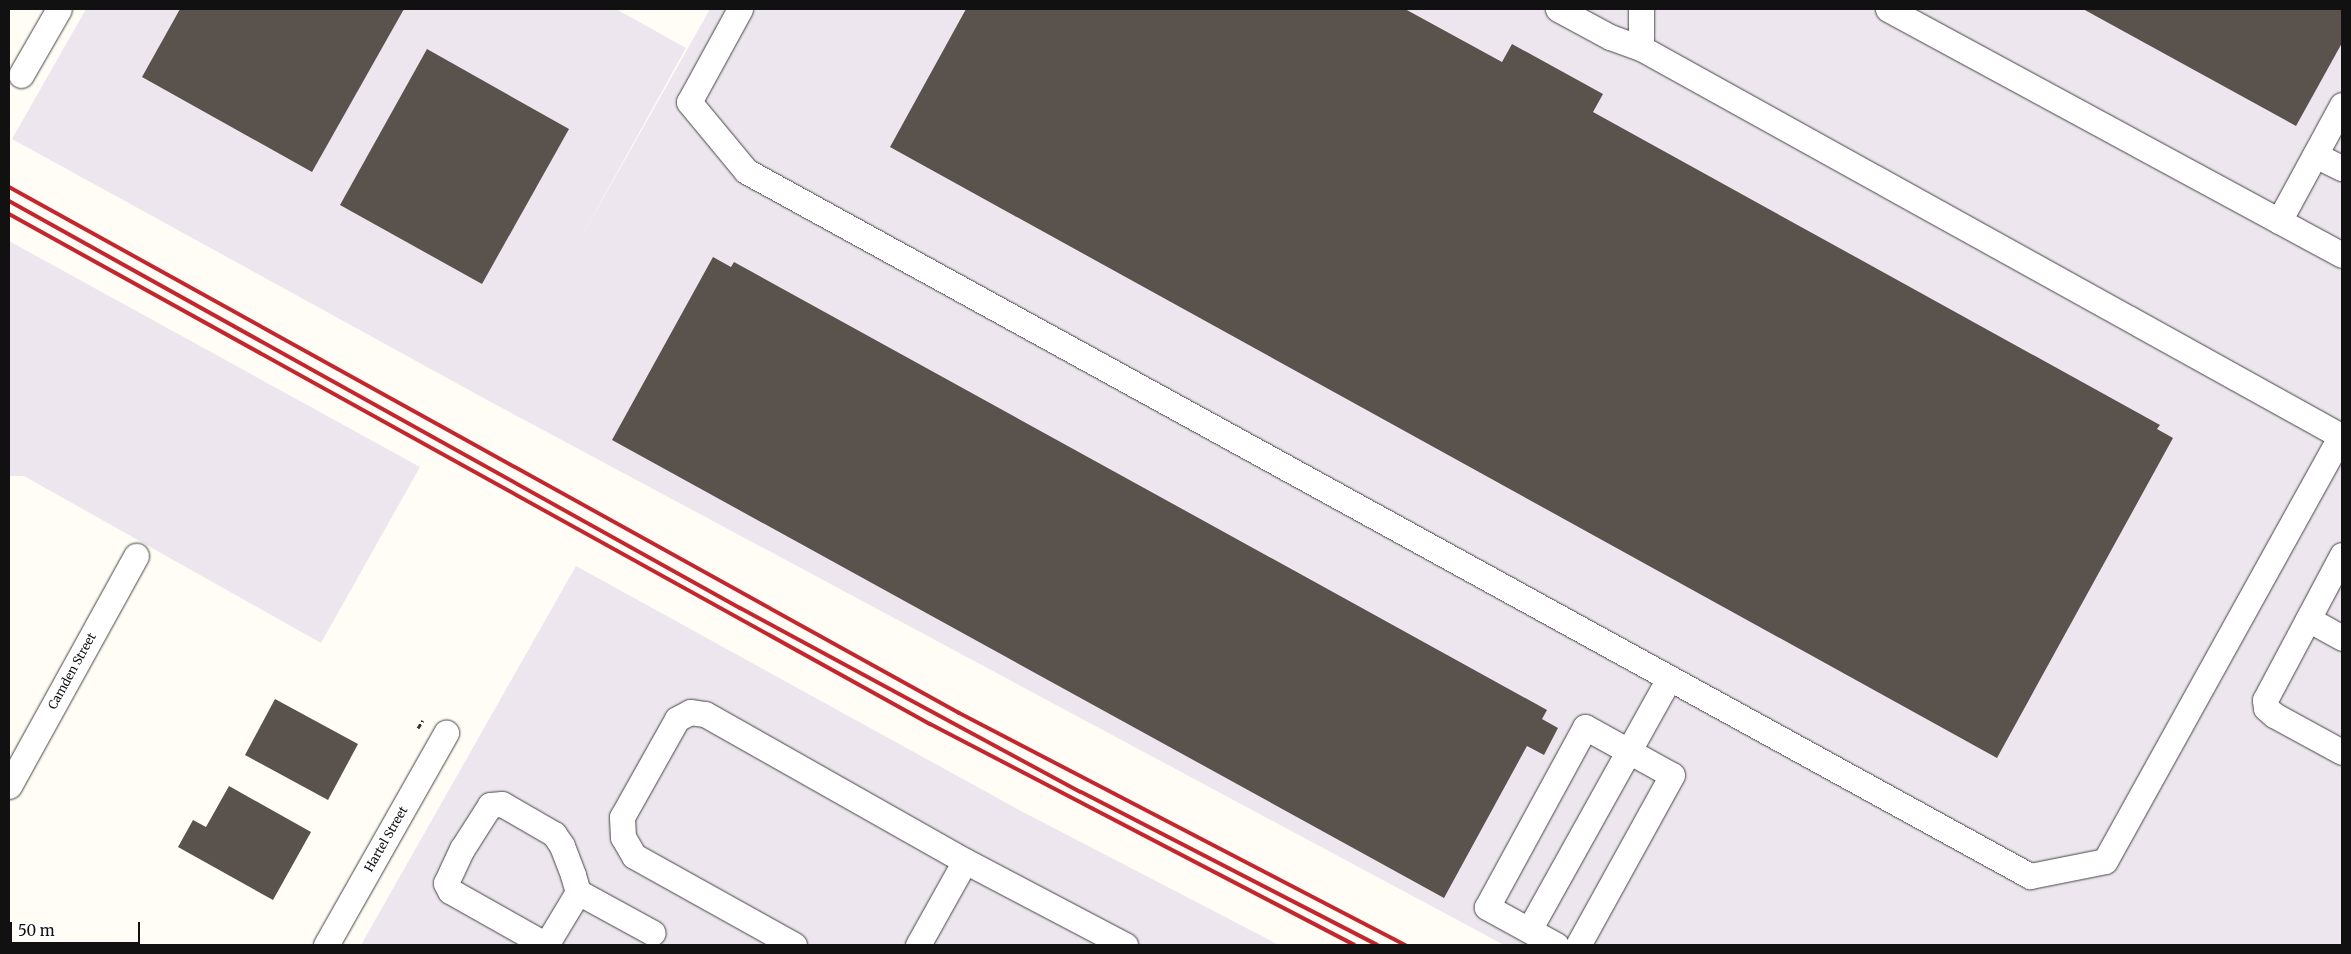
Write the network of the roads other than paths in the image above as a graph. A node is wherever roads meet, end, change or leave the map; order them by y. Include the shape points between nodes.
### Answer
1 (59, 9) edge
2 (740, 9) edge
3 (1558, 9) edge
4 (1641, 9) edge
5 (1888, 9) edge
6 (1641, 48) junction
7 (21, 75) dead end
8 (2342, 105) edge
9 (2315, 154) junction
10 (2342, 168) edge
11 (2279, 221) junction
12 (2342, 255) edge
13 (2342, 435) edge
14 (136, 556) dead end
15 (2339, 569) edge
16 (2308, 619) junction
17 (2342, 638) edge
18 (1669, 678) junction
19 (446, 733) dead end
20 (1629, 751) junction
21 (2342, 752) edge
22 (9, 786) edge
23 (965, 861) junction
24 (578, 892) junction
25 (1529, 930) junction
26 (653, 933) dead end
27 (326, 945) edge
28 (794, 945) edge
29 (918, 945) edge
30 (1125, 945) edge
31 (1556, 945) edge
32 (1578, 945) edge

1 - 7 street
2 - 18 street via 689,102 746,171
3 - 6 street via 1610,37
4 - 6 street
5 - 11 street
6 - 13 street
8 - 9 street
9 - 10 street
9 - 11 street
11 - 12 street
13 - 18 street via 2105,861 2030,876
14 - 22 street, Camden Street
15 - 16 street
16 - 17 street
16 - 21 street via 2265,700 2266,708
18 - 20 street
19 - 27 street, Hartel Street
20 - 25 street
20 - 25 street via 1585,728 1487,907
20 - 32 street via 1672,775
23 - 28 street via 705,714 690,712 677,719 622,817 623,837 634,856
23 - 29 street
23 - 30 street
24 - 24 street via 546,945 450,891 446,883 462,849 490,805 502,804 554,834 562,846
24 - 26 street
25 - 31 street

